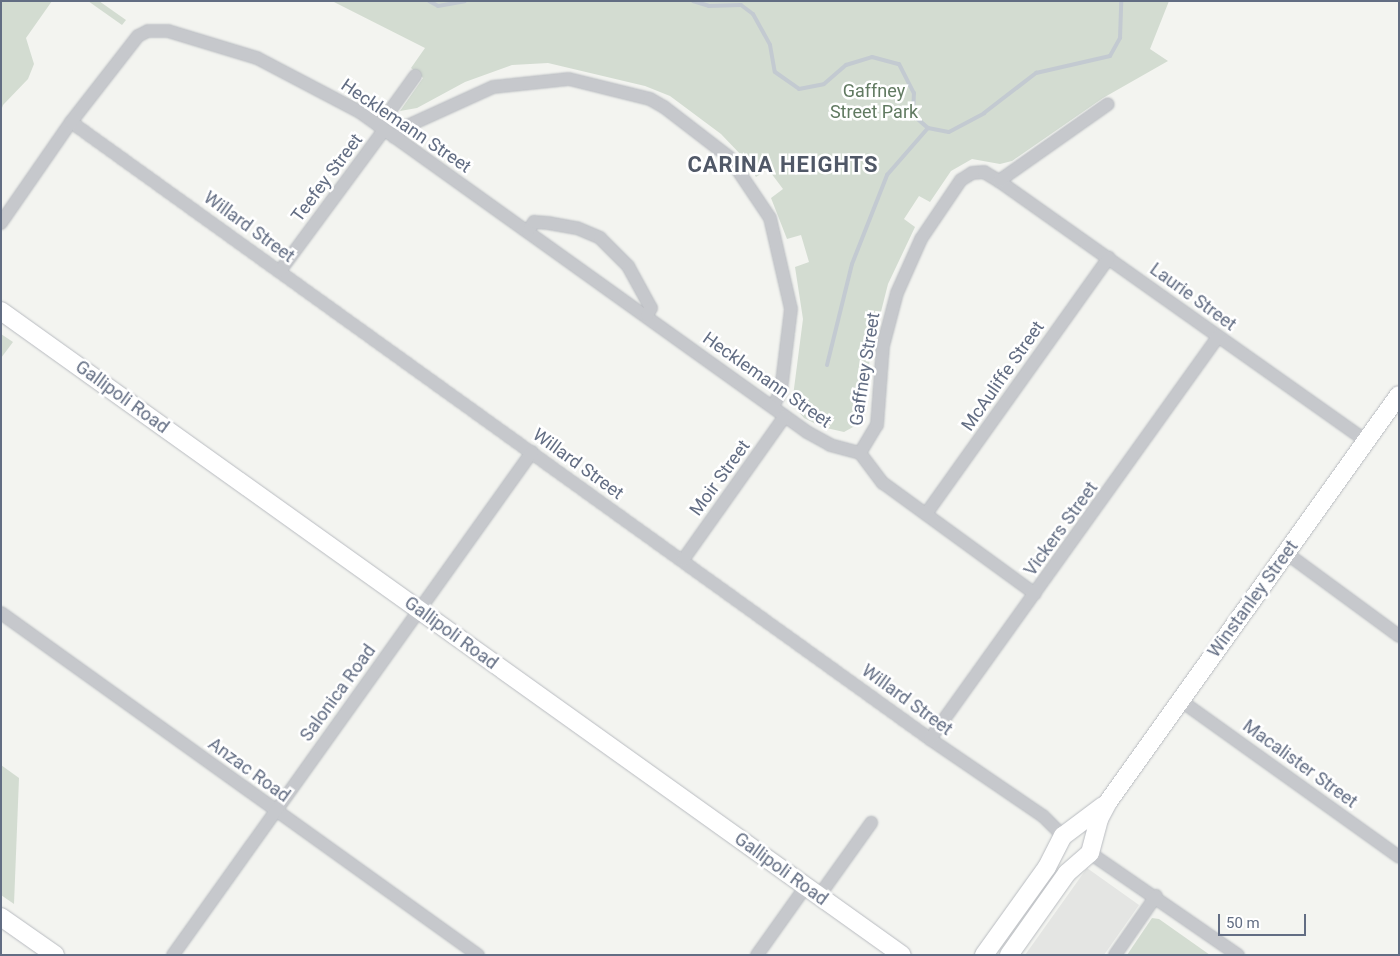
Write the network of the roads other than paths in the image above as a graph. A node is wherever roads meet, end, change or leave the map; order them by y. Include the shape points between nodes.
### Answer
1 (415, 76) dead end
2 (1108, 104) dead end
3 (72, 122) junction
4 (386, 131) junction
5 (999, 180) junction
6 (1, 223) edge
7 (528, 231) junction
8 (1109, 257) junction
9 (280, 271) junction
10 (1, 311) edge
11 (647, 315) junction
12 (1218, 338) junction
13 (1399, 395) edge
14 (774, 408) junction
15 (785, 416) junction
16 (1366, 441) junction
17 (532, 452) junction
18 (860, 453) junction
19 (926, 514) junction
20 (1286, 553) junction
21 (683, 560) junction
22 (1035, 594) junction
23 (420, 610) junction
24 (1, 613) edge
25 (1399, 636) edge
26 (1180, 700) junction
27 (930, 739) junction
28 (1108, 802) junction
29 (276, 811) junction
30 (871, 823) dead end
31 (1065, 837) junction
32 (1088, 852) junction
33 (1399, 856) edge
34 (813, 891) junction
35 (1156, 896) junction
36 (1, 917) edge
37 (55, 955) edge
38 (173, 955) edge
39 (478, 955) edge
40 (757, 955) edge
41 (902, 955) edge
42 (984, 955) edge
43 (1009, 955) edge
44 (1115, 955) edge
45 (1238, 955) edge

1 - 4 street, Teefey Street
2 - 5 street
3 - 4 street, Hecklemann Street via 130,41 148,31 168,31 257,58 340,100
3 - 6 street, Hecklemann Street
3 - 9 street, Willard Street
4 - 7 street, Hecklemann Street
4 - 9 street, Teefey Street
4 - 14 street via 403,128 492,87 569,80 650,99 664,107 730,157 770,218 791,309 781,391
5 - 8 street, Laurie Street
5 - 18 street, Gaffney Street via 984,172 972,173 961,180 921,239 896,293 882,352 877,425
7 - 11 street, Hecklemann Street
7 - 11 street via 534,222 548,223 577,228 600,238 628,266 651,308
8 - 12 street, Laurie Street
8 - 19 street, McAuliffe Street
9 - 17 street, Willard Street
10 - 23 street, Gallipoli Road
11 - 14 street, Hecklemann Street
12 - 16 street, Laurie Street
12 - 22 street, Vickers Street
13 - 16 street, Winstanley Street
14 - 15 street, Hecklemann Street
15 - 18 street, Hecklemann Street via 824,442
15 - 21 street, Moir Street
16 - 20 street, Winstanley Street
17 - 21 street, Willard Street
17 - 23 street, Salonica Road
18 - 19 street via 882,483
19 - 22 street
20 - 25 street
20 - 26 street, Winstanley Street
21 - 27 street, Willard Street
22 - 27 street, Vickers Street
23 - 29 street, Salonica Road
23 - 34 street, Gallipoli Road
24 - 29 street, Anzac Road
26 - 28 street, Winstanley Street
26 - 33 street, Macalister Street
27 - 31 street, Willard Street via 1043,816
28 - 31 street, Winstanley Street
28 - 32 street, Winstanley Street
29 - 38 street, Salonica Road
29 - 39 street, Anzac Road
30 - 34 street
31 - 32 street via 1087,833
31 - 32 street via 1067,859
31 - 42 street, Winstanley Street
32 - 35 street
32 - 43 street, Winstanley Street via 1067,873
34 - 40 street
34 - 41 street, Gallipoli Road
35 - 44 street
35 - 45 street
36 - 37 street

